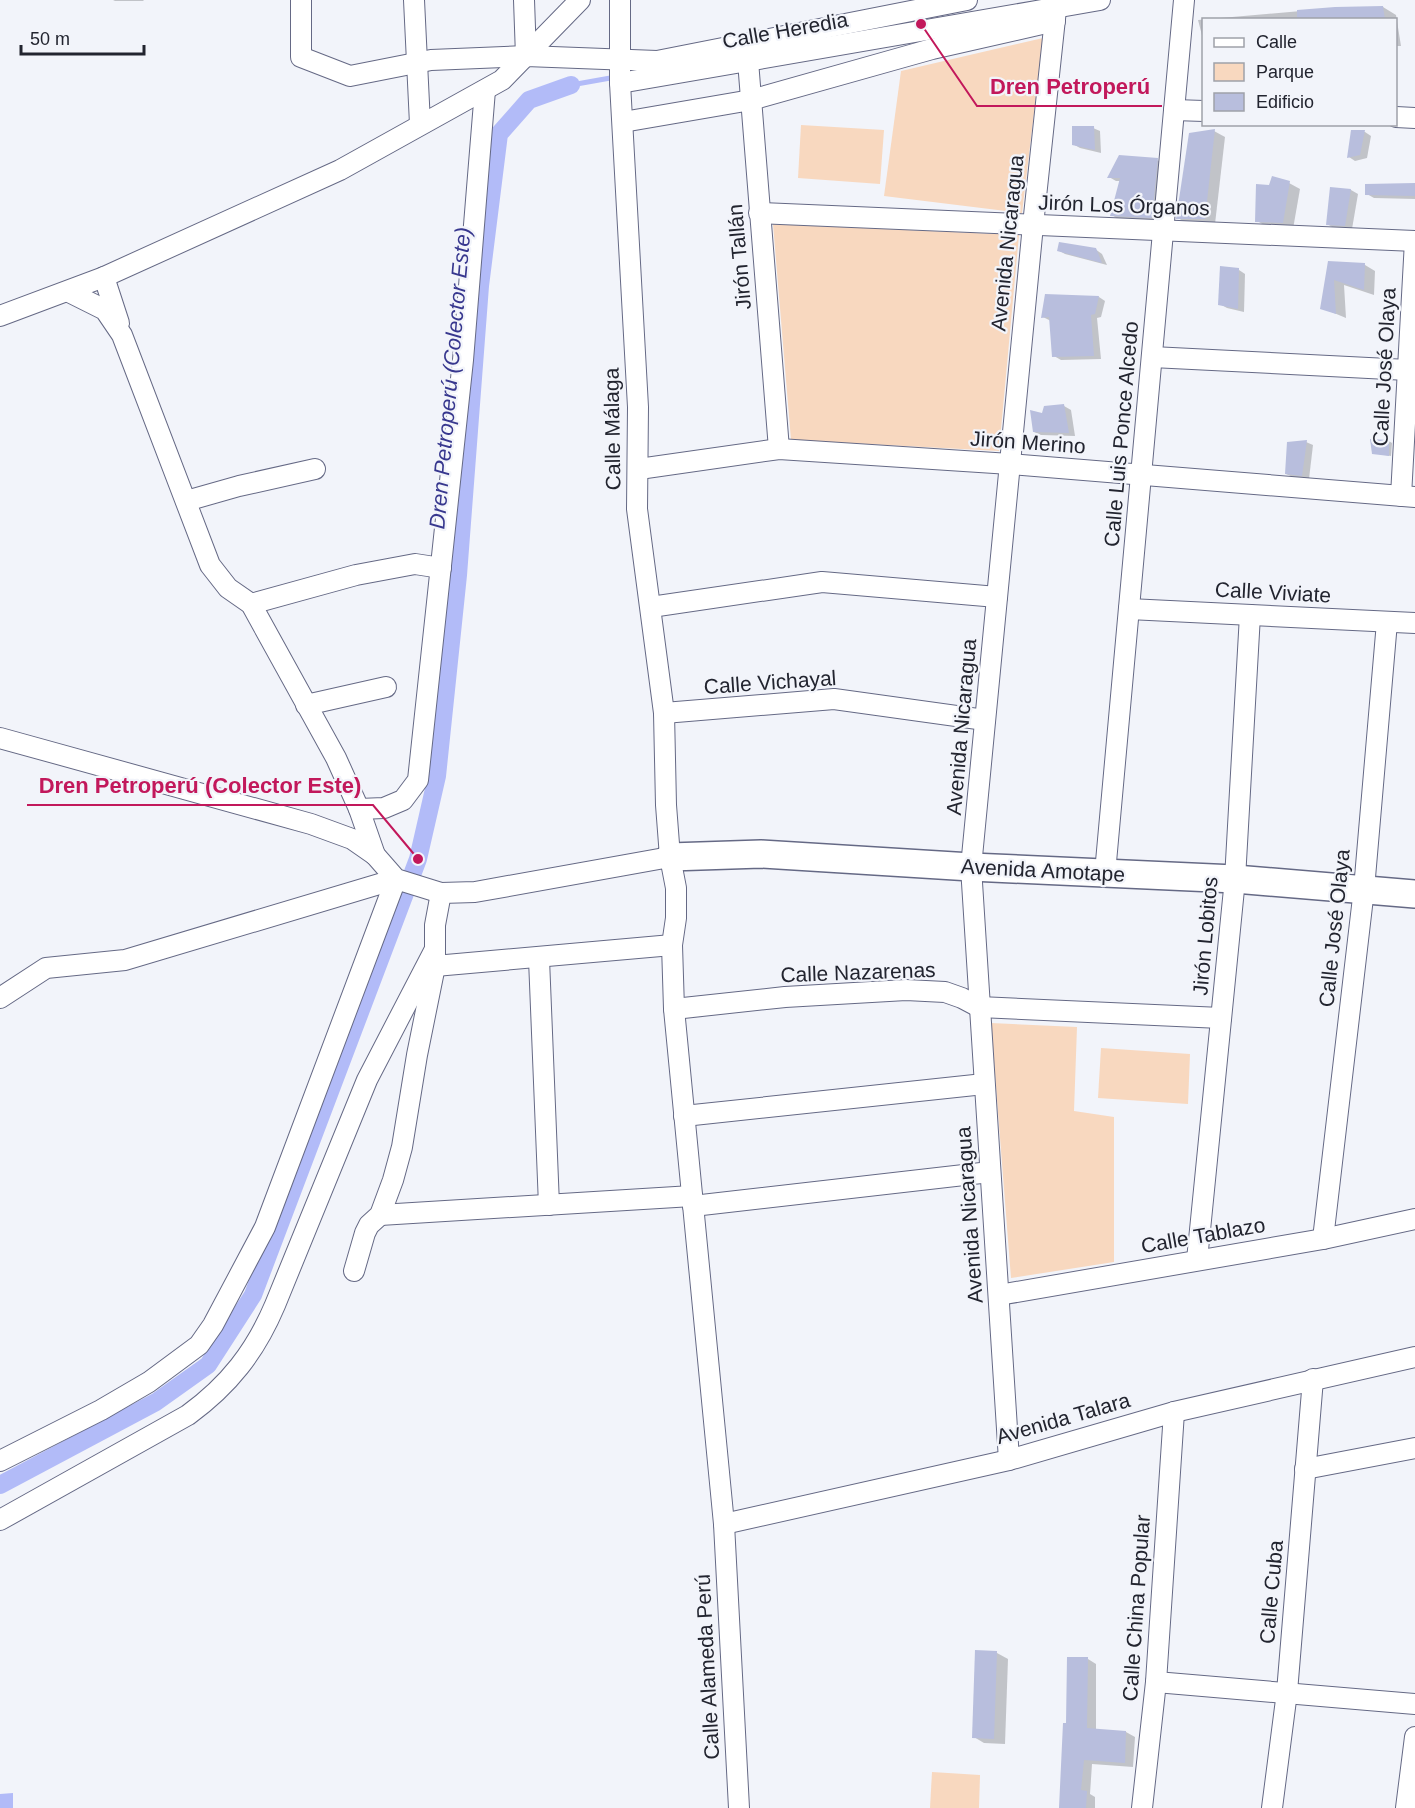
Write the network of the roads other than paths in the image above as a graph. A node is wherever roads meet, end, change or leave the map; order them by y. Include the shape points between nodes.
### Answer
1 (301, 0) edge
2 (414, 0) edge
3 (524, 0) edge
4 (580, 0) edge
5 (620, 0) edge
6 (967, 0) edge
7 (1101, 0) edge
8 (1184, 0) edge
9 (923, 4) edge
10 (1056, 10) edge
11 (921, 31) junction
12 (526, 56) junction
13 (620, 61) junction
14 (748, 61) junction
15 (416, 64) junction
16 (620, 83) junction
17 (485, 90) junction
18 (751, 100) junction
19 (1174, 110) junction
20 (1202, 111) edge
21 (1397, 117) edge
22 (1415, 118) edge
23 (623, 122) junction
24 (420, 124) junction
25 (759, 213) junction
26 (1033, 225) junction
27 (1163, 231) junction
28 (1415, 241) edge
29 (104, 277) junction
30 (69, 292) junction
31 (0, 316) edge
32 (122, 334) junction
33 (1152, 357) junction
34 (1408, 370) junction
35 (779, 449) junction
36 (1010, 464) junction
37 (315, 469) dead end
38 (639, 469) junction
39 (1141, 475) junction
40 (1408, 497) edge
41 (186, 501) junction
42 (441, 568) junction
43 (997, 597) junction
44 (251, 604) junction
45 (651, 607) junction
46 (1129, 609) junction
47 (1250, 615) junction
48 (1387, 622) junction
49 (1415, 623) edge
50 (386, 687) dead end
51 (306, 705) junction
52 (664, 713) junction
53 (985, 720) junction
54 (0, 738) edge
55 (358, 806) junction
56 (312, 824) junction
57 (375, 855) junction
58 (670, 857) junction
59 (971, 867) junction
60 (1105, 873) junction
61 (396, 879) junction
62 (1235, 879) junction
63 (1364, 890) junction
64 (441, 893) junction
65 (1415, 894) edge
66 (672, 945) junction
67 (435, 957) junction
68 (539, 958) junction
69 (0, 998) edge
70 (979, 1007) junction
71 (674, 1009) junction
72 (1221, 1018) junction
73 (984, 1084) junction
74 (684, 1116) junction
75 (990, 1172) junction
76 (692, 1201) junction
77 (549, 1205) junction
78 (380, 1215) junction
79 (1415, 1219) edge
80 (1323, 1239) junction
81 (1197, 1260) junction
82 (354, 1271) dead end
83 (999, 1295) junction
84 (1415, 1357) edge
85 (1313, 1379) junction
86 (1174, 1412) junction
87 (1415, 1448) edge
88 (1010, 1460) junction
89 (0, 1461) edge
90 (1305, 1469) junction
91 (0, 1520) edge
92 (724, 1524) junction
93 (1156, 1682) junction
94 (1287, 1692) junction
95 (1415, 1704) edge
96 (1415, 1737) edge
97 (739, 1808) edge
98 (1142, 1808) edge
99 (1272, 1808) edge
100 (1406, 1808) edge

1 - 15 street via 301,57 350,76
2 - 15 street
3 - 12 street
4 - 12 street
5 - 13 street, Calle Málaga
6 - 9 street
7 - 10 street, Calle Heredia
8 - 19 street, Calle Luis Ponce Alcedo
9 - 11 street
9 - 13 street via 657,61
10 - 11 street, Calle Heredia
10 - 18 street
10 - 26 street, Avenida Nicaragua
11 - 14 street, Calle Heredia
12 - 13 street
12 - 15 street
12 - 17 street via 502,80
13 - 16 street, Calle Málaga
14 - 16 street, Calle Heredia
14 - 18 street, Jirón Tallán
15 - 24 street
16 - 23 street, Calle Málaga
17 - 24 street
17 - 42 street
18 - 23 street
18 - 25 street, Jirón Tallán
19 - 20 street
19 - 27 street, Calle Luis Ponce Alcedo
21 - 22 street
23 - 38 street, Calle Málaga
24 - 29 street via 340,170
25 - 26 street, Jirón Los Órganos
25 - 35 street, Jirón Tallán
26 - 27 street, Jirón Los Órganos
26 - 36 street, Avenida Nicaragua
27 - 28 street, Jirón Los Órganos
27 - 33 street, Calle Luis Ponce Alcedo
28 - 34 street, Calle José Olaya
29 - 30 street
29 - 32 street
30 - 31 street
30 - 32 street via 105,310
32 - 41 street
33 - 34 street
33 - 39 street, Calle Luis Ponce Alcedo
34 - 40 street, Calle José Olaya
35 - 36 street, Jirón Merino
35 - 38 street, Jirón Merino
36 - 39 street, Jirón Merino
36 - 43 street, Avenida Nicaragua
37 - 41 street
38 - 45 street, Calle Málaga via 637,509
39 - 40 street, Jirón Merino
39 - 46 street, Calle Luis Ponce Alcedo
41 - 44 street via 210,566 228,588
42 - 44 street via 415,564 356,575
42 - 55 street via 418,780 403,800 384,808
43 - 45 street via 822,582
43 - 53 street, Avenida Nicaragua
44 - 51 street
45 - 52 street, Calle Málaga
46 - 47 street, Calle Viviate
46 - 60 street, Calle Luis Ponce Alcedo
47 - 48 street, Calle Viviate
47 - 62 street, Jirón Lobitos
48 - 49 street, Calle Viviate
48 - 63 street, Calle José Olaya
50 - 51 street
51 - 55 street
52 - 53 street, Calle Vichayal via 834,699
52 - 58 street, Calle Málaga
53 - 59 street, Avenida Nicaragua
54 - 56 street
55 - 56 street via 332,824
55 - 57 street
56 - 57 street via 352,839
57 - 61 street
58 - 59 street, Avenida Amotape via 761,854
58 - 64 street via 475,892
58 - 66 street, Calle Málaga via 676,888
59 - 60 street, Avenida Amotape
59 - 70 street, Avenida Nicaragua
60 - 62 street, Avenida Amotape
61 - 64 street
61 - 69 street via 125,960 46,968
61 - 89 street via 265,1227 213,1325 199,1345 149,1382
62 - 63 street, Avenida Amotape
62 - 72 street, Jirón Lobitos
63 - 65 street, Avenida Amotape
63 - 80 street, Calle José Olaya
64 - 67 street
66 - 68 street
66 - 71 street, Calle Málaga
67 - 68 street
67 - 78 street via 402,1147
67 - 91 street via 367,1080 275,1305 248,1356 212,1397 188,1415
68 - 77 street
70 - 71 street, Calle Nazarenas via 945,992 906,990
70 - 72 street, Calle Nazarenas
70 - 73 street, Avenida Nicaragua
71 - 74 street, Calle Málaga
72 - 81 street, Jirón Lobitos
73 - 74 street
73 - 75 street, Avenida Nicaragua
74 - 76 street, Calle Málaga
75 - 76 street
75 - 83 street, Avenida Nicaragua
76 - 77 street
76 - 92 street, Calle Alameda Perú
77 - 78 street
78 - 82 street via 365,1233
79 - 80 street, Calle Tablazo
80 - 81 street, Calle Tablazo
81 - 83 street, Calle Tablazo
83 - 88 street, Avenida Nicaragua
84 - 85 street, Avenida Talara
85 - 86 street, Avenida Talara
85 - 90 street, Calle Cuba
86 - 88 street, Avenida Talara
86 - 93 street, Calle China Popular
87 - 90 street
88 - 92 street, Avenida Talara
90 - 94 street, Calle Cuba
92 - 97 street, Calle Alameda Perú
93 - 94 street
93 - 98 street, Calle China Popular
94 - 95 street
94 - 99 street, Calle Cuba
96 - 100 street

